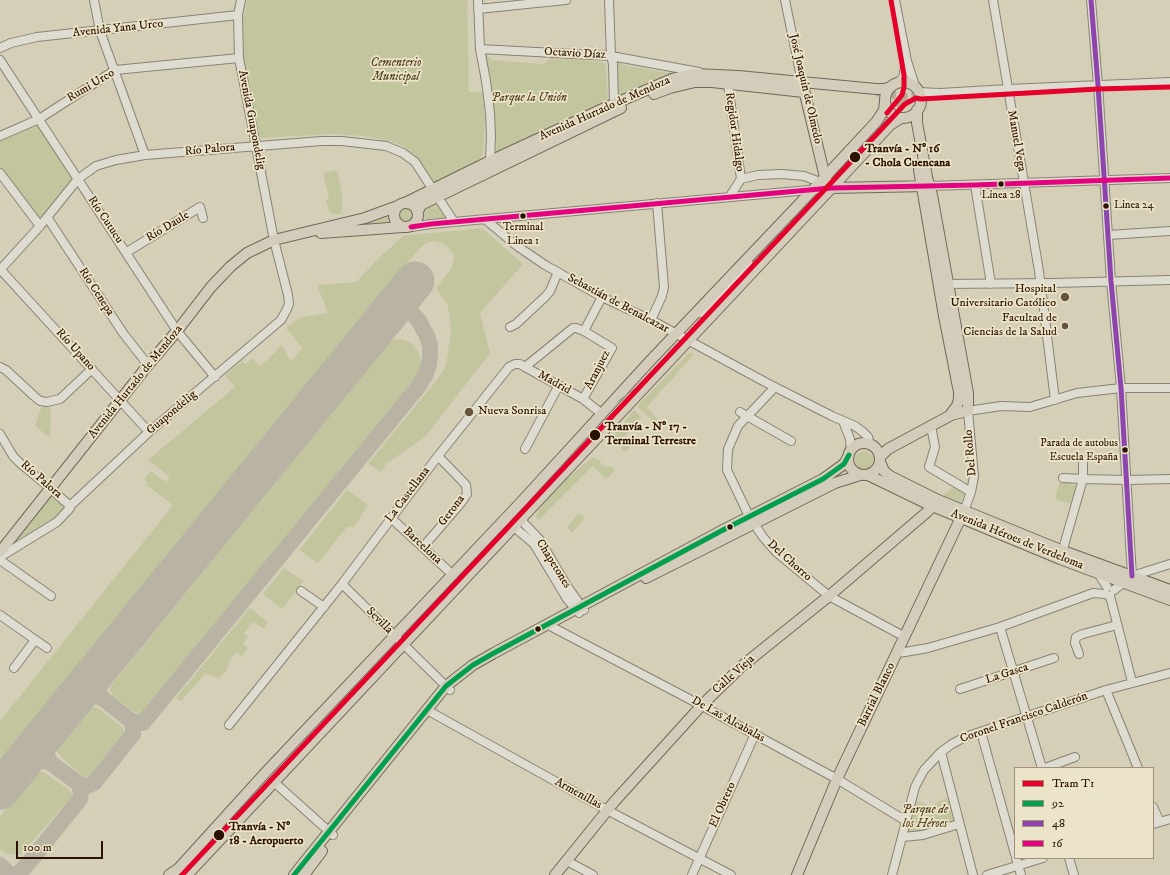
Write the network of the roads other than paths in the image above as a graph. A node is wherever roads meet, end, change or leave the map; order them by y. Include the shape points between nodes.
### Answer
1 (94, 0) edge
2 (241, 0) edge
3 (478, 0) edge
4 (561, 0) edge
5 (609, 0) edge
6 (785, 0) edge
7 (895, 0) edge
8 (993, 0) edge
9 (1091, 0) edge
10 (478, 9) junction
11 (238, 16) junction
12 (100, 31) junction
13 (0, 48) edge
14 (480, 49) junction
15 (611, 56) junction
16 (239, 58) junction
17 (0, 60) edge
18 (907, 61) junction
19 (115, 70) junction
20 (718, 75) junction
21 (1170, 82) edge
22 (728, 84) junction
23 (1098, 85) junction
24 (892, 86) junction
25 (803, 87) junction
26 (1008, 89) junction
27 (917, 90) junction
28 (885, 102) junction
29 (616, 107) junction
30 (917, 110) junction
31 (903, 117) junction
32 (39, 119) junction
33 (0, 136) edge
34 (256, 146) junction
35 (145, 155) junction
36 (490, 162) junction
37 (0, 173) edge
38 (1170, 178) edge
39 (78, 179) junction
40 (741, 180) junction
41 (1104, 181) junction
42 (1023, 182) junction
43 (820, 183) junction
44 (835, 184) junction
45 (975, 185) junction
46 (926, 186) junction
47 (435, 193) junction
48 (730, 196) junction
49 (657, 203) junction
50 (402, 204) junction
51 (418, 213) junction
52 (47, 218) junction
53 (203, 218) dead end
54 (486, 220) junction
55 (454, 222) junction
56 (432, 224) junction
57 (40, 226) junction
58 (407, 227) junction
59 (1170, 231) edge
60 (1108, 235) junction
61 (290, 236) junction
62 (274, 240) junction
63 (127, 252) junction
64 (750, 265) tunnel mouth
65 (0, 269) edge
66 (558, 272) junction
67 (1170, 280) edge
68 (1111, 281) junction
69 (1040, 282) junction
70 (943, 284) junction
71 (992, 284) junction
72 (602, 297) junction
73 (949, 315) junction
74 (651, 320) junction
75 (510, 326) dead end
76 (178, 331) junction
77 (584, 331) junction
78 (679, 331) junction
79 (688, 340) junction
80 (148, 365) junction
81 (0, 367) edge
82 (525, 367) junction
83 (92, 369) junction
84 (215, 377) junction
85 (559, 386) junction
86 (774, 386) junction
87 (1121, 388) junction
88 (1170, 388) edge
89 (583, 399) junction
90 (120, 400) junction
91 (1055, 400) junction
92 (968, 406) junction
93 (740, 412) dead end
94 (602, 414) junction
95 (950, 414) junction
96 (748, 416) junction
97 (843, 421) junction
98 (931, 426) junction
99 (149, 432) junction
100 (0, 434) edge
101 (905, 439) junction
102 (791, 441) dead end
103 (872, 446) junction
104 (525, 449) dead end
105 (850, 453) junction
106 (438, 456) junction
107 (880, 460) junction
108 (1083, 463) dead end
109 (864, 475) junction
110 (1063, 478) dead end
111 (1083, 479) junction
112 (1170, 479) edge
113 (1127, 480) junction
114 (50, 488) junction
115 (971, 492) junction
116 (935, 503) junction
117 (70, 506) junction
118 (962, 514) junction
119 (391, 518) junction
120 (751, 520) junction
121 (517, 523) junction
122 (423, 547) junction
123 (0, 554) edge
124 (1061, 555) junction
125 (1170, 564) edge
126 (1098, 573) junction
127 (453, 575) junction
128 (1129, 579) junction
129 (342, 584) junction
130 (1170, 590) edge
131 (301, 591) dead end
132 (1109, 591) junction
133 (51, 596) dead end
134 (829, 596) junction
135 (1170, 600) edge
136 (324, 607) junction
137 (580, 610) junction
138 (0, 615) edge
139 (551, 625) junction
140 (1117, 625) junction
141 (1000, 627) junction
142 (395, 637) junction
143 (905, 637) junction
144 (36, 640) junction
145 (403, 644) junction
146 (47, 648) dead end
147 (897, 653) junction
148 (1079, 654) dead end
149 (1054, 658) dead end
150 (14, 668) dead end
151 (1013, 672) junction
152 (1170, 673) edge
153 (1132, 682) junction
154 (448, 688) junction
155 (960, 689) dead end
156 (1106, 690) junction
157 (701, 706) junction
158 (429, 712) junction
159 (1027, 717) junction
160 (229, 725) dead end
161 (981, 732) junction
162 (755, 734) junction
163 (941, 752) junction
164 (1075, 757) dead end
165 (1044, 767) edge
166 (1047, 767) edge
167 (1138, 767) edge
168 (837, 779) junction
169 (274, 782) junction
170 (607, 810) junction
171 (1154, 811) edge
172 (1170, 819) edge
173 (906, 821) junction
174 (1157, 823) edge
175 (959, 824) junction
176 (331, 833) junction
177 (903, 837) junction
178 (1014, 850) edge
179 (699, 859) junction
180 (1036, 859) edge
181 (1069, 859) edge
182 (567, 861) junction
183 (1017, 862) edge
184 (169, 875) edge
185 (187, 875) edge
186 (294, 875) edge
187 (304, 875) edge
188 (555, 875) edge
189 (593, 875) edge
190 (692, 875) edge
191 (731, 875) edge
192 (797, 875) edge
193 (892, 875) edge
194 (973, 875) edge
195 (987, 875) edge
196 (1021, 875) edge
197 (1074, 875) edge

1 - 12 street
2 - 11 street, Avenida Guapondelig
3 - 10 street
4 - 10 street
5 - 15 street
6 - 25 street, José Joaquín de Olmedo
7 - 18 street
8 - 26 street, Manuel Vega
9 - 23 street
10 - 14 street
11 - 12 street, Avenida Yana Urco
11 - 16 street, Avenida Guapondelig
12 - 13 street, Avenida Yana Urco via 37,37 11,42
12 - 19 street
14 - 15 street, Octavio Díaz
14 - 36 street via 490,114
15 - 20 street, Octavio Díaz
15 - 29 street via 611,99
16 - 19 street, Rumi Urco
16 - 34 street, Avenida Guapondelig
17 - 32 street, Río Cutucu
18 - 24 street via 903,78
18 - 27 street
19 - 32 street, Rumi Urco
19 - 35 street
20 - 25 main road, Avenida Hurtado de Mendoza
20 - 29 main road, Avenida Hurtado de Mendoza via 684,76 665,82
21 - 23 street
22 - 25 main road, Avenida Hurtado de Mendoza
22 - 29 main road, Avenida Hurtado de Mendoza via 682,84
22 - 40 street, Regidor Hidalgo
23 - 26 street
23 - 41 street
24 - 25 main road, Avenida Hurtado de Mendoza via 884,89
24 - 27 main road via 902,82
24 - 28 main road via 886,93
25 - 43 main road, José Joaquín de Olmedo
26 - 27 street via 940,94
26 - 42 street, Manuel Vega
27 - 30 main road via 920,105
28 - 31 main road via 889,111
28 - 43 main road via 881,116
29 - 36 main road, Avenida Hurtado de Mendoza
29 - 47 main road, Avenida Hurtado de Mendoza
30 - 31 main road
30 - 46 main road
31 - 44 main road via 890,125
31 - 46 main road via 911,124
32 - 33 street, Rumi Urco
32 - 39 street, Río Cutucu
34 - 35 street, Río Palora
34 - 47 street, Río Palora via 342,141 386,146 409,156
34 - 62 street, Avenida Guapondelig
35 - 39 street, Río Palora via 96,166
36 - 47 main road, Avenida Hurtado de Mendoza
37 - 57 street
38 - 41 street
39 - 52 street, Río Palora
39 - 63 street, Río Cutucu
40 - 43 street via 782,174 804,176
40 - 48 street
41 - 42 street
41 - 60 street
42 - 45 street
42 - 69 street, Manuel Vega
43 - 44 main road, José Joaquín de Olmedo
43 - 44 street
43 - 48 street
43 - 78 main road
44 - 46 main road
44 - 79 main road
45 - 46 street
45 - 71 street
46 - 70 main road
47 - 50 main road, Avenida Hurtado de Mendoza
47 - 51 main road, Avenida Hurtado de Mendoza via 423,204
47 - 55 street, Río Palora
48 - 49 street
49 - 54 street
49 - 74 street via 664,287
50 - 51 main road via 413,205
50 - 58 main road via 395,211 394,218 397,224
50 - 61 main road, Avenida Hurtado de Mendoza via 365,218
51 - 56 street
51 - 58 main road via 417,222
52 - 57 street, Río Palora
52 - 80 street, Río Cenepa via 123,333
53 - 63 street, Río Daule via 200,207
54 - 55 street
54 - 66 street, Sebastián de Benalcazar via 526,253
55 - 56 street
56 - 58 street
57 - 65 street, Río Palora
58 - 61 main road, Avenida Hurtado de Mendoza
59 - 60 street
60 - 68 street
61 - 62 main road, Avenida Hurtado de Mendoza
62 - 76 main road, Avenida Hurtado de Mendoza via 247,253 230,266
62 - 84 street, Guapondelig via 288,295 287,309 281,320
63 - 76 street, Río Cutucu
64 - 78 street via 715,302
65 - 83 street, Río Upano
66 - 72 street, Sebastián de Benalcazar
66 - 75 street via 546,296 516,324
67 - 68 street
68 - 69 street
68 - 87 street
69 - 71 street
69 - 91 street, Manuel Vega
70 - 71 street
70 - 73 main road
72 - 74 street, Sebastián de Benalcazar
72 - 77 street
73 - 92 main road via 968,393
73 - 95 main road via 959,392 959,399
74 - 78 street, Sebastián de Benalcazar
76 - 80 main road, Avenida Hurtado de Mendoza
76 - 84 street, Río Cutucu
77 - 82 street via 573,328
77 - 89 street, Aranjuez via 612,348
78 - 79 street, Sebastián de Benalcazar
78 - 94 main road
79 - 86 street, Sebastián de Benalcazar
79 - 121 main road
80 - 90 main road, Avenida Hurtado de Mendoza
81 - 83 street via 40,401 47,402 60,399
82 - 85 street, Madrid
82 - 106 street, La Castellana via 520,364 509,367
83 - 90 street, Río Upano
84 - 99 street, Guapondelig
85 - 89 street, Madrid
85 - 104 street
86 - 96 street, Del Chorro
86 - 97 street, Sebastián de Benalcazar
87 - 88 street
87 - 91 street via 1077,393
87 - 113 street
89 - 94 street, Madrid
90 - 99 street, Río Upano
90 - 114 main road, Avenida Hurtado de Mendoza
91 - 92 street via 1030,407
92 - 95 main road
92 - 115 street, Del Rollo via 974,476
93 - 96 street
94 - 127 main road
95 - 98 main road
96 - 102 street
96 - 120 street, Del Chorro via 738,426 726,459 727,470
97 - 103 street, Sebastián de Benalcazar via 863,432
97 - 105 street via 850,439
98 - 101 main road
98 - 115 street via 935,447 929,467
99 - 117 street, Guapondelig
100 - 114 street, Río Palora via 20,464
101 - 103 main road
101 - 107 main road via 888,449
103 - 105 main road via 857,445
103 - 107 main road via 878,451
105 - 109 main road via 852,470
105 - 120 main road via 844,464 831,474
106 - 119 street, La Castellana
106 - 122 street, Gerona via 466,485 467,494
107 - 109 main road via 874,472
107 - 116 main road, Avenida Héroes de Verdeloma via 884,471 890,476
108 - 111 street
109 - 116 main road, Avenida Héroes de Verdeloma
109 - 120 main road via 835,483
110 - 111 street
111 - 113 street
111 - 124 street
112 - 113 street
113 - 128 street
114 - 117 street, Río Palora
114 - 123 main road, Avenida Hurtado de Mendoza
115 - 118 street, Del Rollo
116 - 118 main road, Avenida Héroes de Verdeloma
116 - 134 main road, Calle Vieja
117 - 123 street, Guapondelig via 58,522
118 - 124 main road, Avenida Héroes de Verdeloma
118 - 143 main road, Barrial Blanco
119 - 122 street, Barcelona
119 - 129 street, La Castellana
120 - 134 street, Del Chorro via 769,545 784,560
120 - 137 main road
121 - 137 street, Chapetones via 540,540
121 - 145 main road
122 - 127 street, Barcelona
123 - 133 street
124 - 126 main road, Avenida Héroes de Verdeloma
124 - 128 main road, Avenida Héroes de Verdeloma
125 - 128 street
126 - 128 main road, Avenida Héroes de Verdeloma
126 - 132 street
127 - 142 main road
128 - 130 main road, Avenida Héroes de Verdeloma
128 - 132 street
128 - 135 main road, Avenida Héroes de Verdeloma
129 - 136 street, La Castellana
129 - 142 street, Sevilla
131 - 136 street
132 - 140 street
132 - 141 street via 1093,593
134 - 143 street, Del Chorro
134 - 157 main road, Calle Vieja via 742,666
136 - 160 street, La Castellana
137 - 139 main road
138 - 144 street
139 - 154 main road via 475,668
139 - 157 street, De Las Alcabalas
140 - 148 street via 1076,637 1075,643
140 - 153 street
141 - 147 street via 928,648
141 - 151 street
142 - 145 street, Sevilla
142 - 184 main road
143 - 147 main road, Barrial Blanco
144 - 146 street
144 - 150 street
145 - 154 street, Sevilla
145 - 169 main road
147 - 168 main road, Barrial Blanco
149 - 151 street, La Gasca
151 - 155 street, La Gasca
151 - 159 street
152 - 153 street, Coronel Francisco Calderón
153 - 156 street, Coronel Francisco Calderón
154 - 158 main road
156 - 159 street, Coronel Francisco Calderón
156 - 167 street
157 - 162 street, De Las Alcabalas
157 - 170 main road, Calle Vieja
158 - 170 street, Armenillas
158 - 176 main road
159 - 161 street, Coronel Francisco Calderón
159 - 165 street
161 - 163 street, Coronel Francisco Calderón via 952,744
161 - 178 street
162 - 168 street, De Las Alcabalas
162 - 179 street, El Obrero
163 - 173 street, Coronel Francisco Calderón via 924,770 915,787
163 - 175 street
164 - 166 street
168 - 173 street, De Las Alcabalas
168 - 192 main road, Barrial Blanco
169 - 176 street
169 - 185 main road
170 - 179 street, Armenillas
170 - 182 main road, Calle Vieja
171 - 174 street
172 - 174 street
173 - 177 street, Coronel Francisco Calderón
175 - 177 street via 923,835
175 - 194 street
176 - 186 main road
176 - 187 main road
177 - 193 street, Coronel Francisco Calderón
179 - 190 street, El Obrero
179 - 191 street, Armenillas
180 - 183 street
181 - 197 street
182 - 188 main road, Calle Vieja
182 - 189 street
183 - 195 street
183 - 196 street

